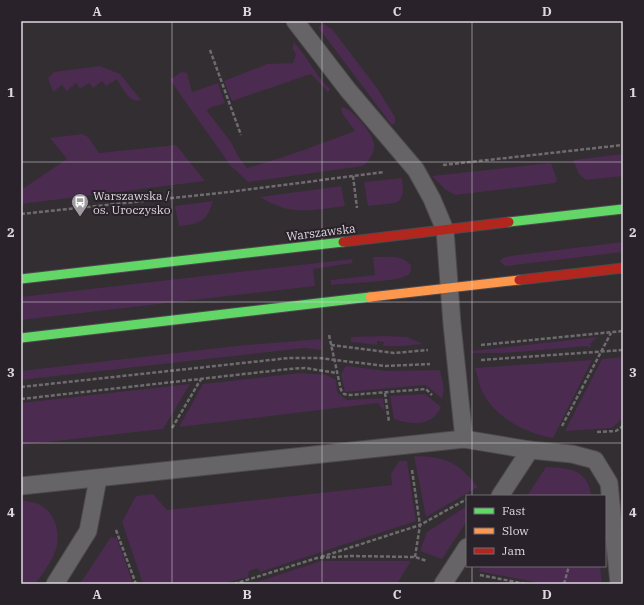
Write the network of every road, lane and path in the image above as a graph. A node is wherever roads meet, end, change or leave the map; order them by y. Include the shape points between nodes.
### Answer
1 (295, 21) edge
2 (210, 50) dead end
3 (242, 135) dead end
4 (623, 145) edge
5 (414, 168) junction
6 (354, 176) junction
7 (357, 208) dead end
8 (623, 209) edge
9 (21, 214) edge
10 (445, 230) junction
11 (623, 268) edge
12 (21, 279) edge
13 (450, 288) junction
14 (611, 333) dead end
15 (329, 335) dead end
16 (21, 338) edge
17 (623, 350) edge
18 (600, 353) junction
19 (334, 360) junction
20 (457, 362) junction
21 (337, 373) junction
22 (201, 378) junction
23 (21, 387) edge
24 (21, 399) edge
25 (463, 421) junction
26 (172, 428) dead end
27 (464, 439) junction
28 (408, 444) junction
29 (530, 450) junction
30 (549, 452) junction
31 (98, 479) junction
32 (21, 486) edge
33 (501, 495) edge
34 (466, 500) edge
35 (420, 525) junction
36 (466, 549) edge
37 (415, 556) junction
38 (317, 558) junction
39 (569, 567) edge
40 (452, 570) junction
41 (55, 584) edge
42 (234, 584) edge
43 (443, 584) edge
44 (526, 584) edge
45 (564, 584) edge
46 (619, 584) edge

1 - 5 lane via 348,90
2 - 3 path
4 - 5 path
5 - 6 path
5 - 10 lane via 432,199
6 - 7 path
6 - 9 path
8 - 10 main road, Warszawska
10 - 12 main road, Warszawska
10 - 13 lane
11 - 13 main road
13 - 16 main road
13 - 20 lane
14 - 18 path
15 - 19 path
17 - 18 path
18 - 20 path
18 - 30 path
19 - 20 path via 385,366
19 - 21 path
19 - 23 path via 303,357 260,360
20 - 25 lane
21 - 22 path via 300,368
21 - 25 path via 341,390 346,395 426,390
22 - 24 path
22 - 26 path
25 - 27 lane
27 - 28 lane
27 - 29 lane
28 - 31 lane
28 - 35 path
29 - 30 lane
29 - 33 lane
30 - 46 lane via 572,454 594,460 609,483
31 - 32 lane
31 - 41 lane via 88,531
34 - 35 path
35 - 37 path
35 - 38 path
36 - 40 lane
37 - 38 path
37 - 40 path
38 - 42 path
39 - 45 path
40 - 43 lane
40 - 44 path

